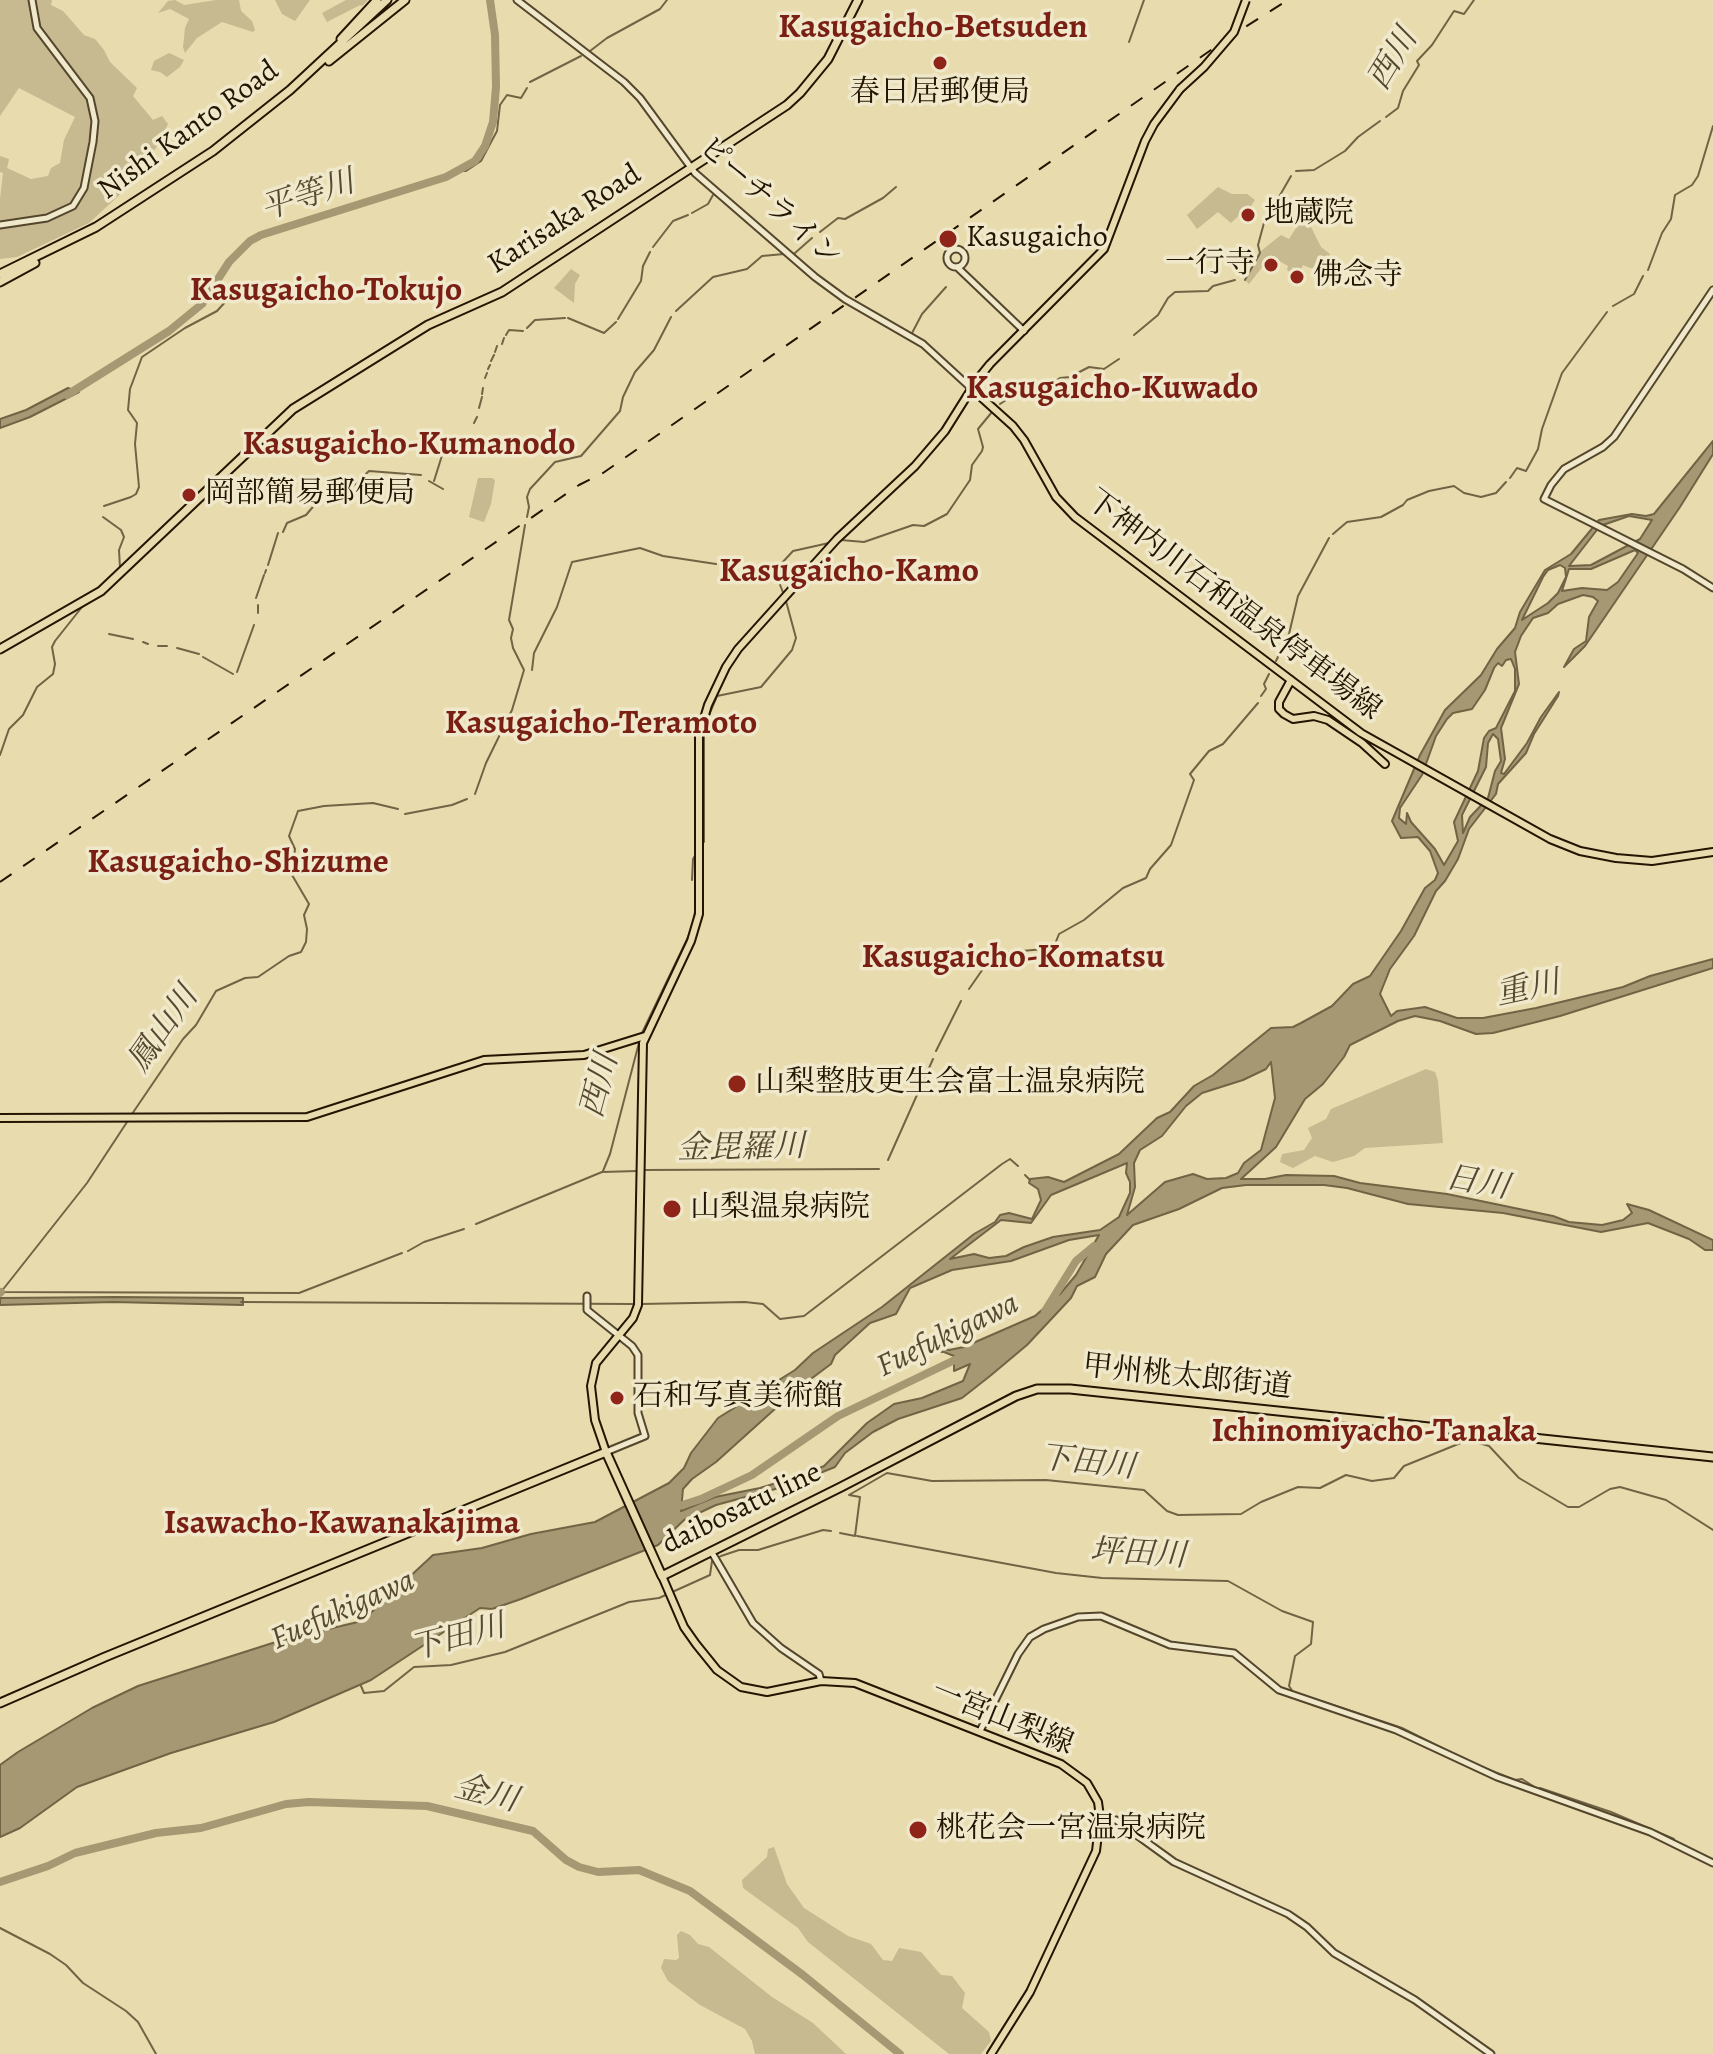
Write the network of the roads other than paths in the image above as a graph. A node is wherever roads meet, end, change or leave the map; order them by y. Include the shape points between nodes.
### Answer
1 (32, 0) edge
2 (377, 0) edge
3 (387, 0) edge
4 (405, 0) edge
5 (517, 0) edge
6 (858, 0) edge
7 (1246, 0) edge
8 (313, 70) junction
9 (290, 90) junction
10 (690, 167) junction
11 (0, 225) edge
12 (96, 227) junction
13 (964, 262) junction
14 (957, 267) junction
15 (0, 272) edge
16 (0, 282) edge
17 (977, 284) junction
18 (1713, 290) edge
19 (1024, 331) junction
20 (972, 389) junction
21 (1713, 588) edge
22 (0, 649) edge
23 (1291, 680) junction
24 (1385, 764) dead end
25 (1713, 852) edge
26 (641, 1037) junction
27 (0, 1118) edge
28 (587, 1301) dead end
29 (618, 1335) junction
30 (1037, 1389) joint
31 (608, 1456) junction
32 (1713, 1457) edge
33 (714, 1557) junction
34 (660, 1572) junction
35 (821, 1681) junction
36 (0, 1703) edge
37 (980, 1731) junction
38 (1100, 1817) junction
39 (1713, 1863) edge
40 (993, 2051) edge
41 (1491, 2054) edge

1 - 11 street via 37,28 90,98 93,142 84,188 73,206 47,218
2 - 8 highway
3 - 8 highway, Nishi Kanto Road
4 - 9 highway
5 - 10 street, ピーチライン via 624,82
6 - 10 highway, Karisaka Road via 832,53 800,93
7 - 19 main road, bridge via 1234,32 1154,124 1104,249
8 - 9 highway, Nishi Kanto Road
9 - 12 highway, Nishi Kanto Road via 213,151
10 - 20 street, ピーチライン via 815,277 923,344
10 - 22 highway, Karisaka Road via 502,292 435,322 293,409 101,591
12 - 15 highway, Nishi Kanto Road
12 - 16 highway
13 - 14 street
13 - 14 street via 962,251 950,250 947,261
13 - 17 street
14 - 17 street
17 - 19 street
18 - 21 street via 1614,437 1556,477 1544,499
19 - 20 main road
20 - 23 main road, 下神内川石和温泉停車場線 via 1013,426 1056,497 1075,517
20 - 26 main road via 915,466 837,539 732,656 699,735 699,914 691,941
23 - 24 main road via 1279,702 1284,714 1328,720
23 - 25 main road, 下神内川石和温泉停車場線 via 1361,733 1550,839 1580,851 1652,861
26 - 27 main road via 584,1055 484,1060 307,1117
26 - 29 main road via 639,1302
28 - 29 street via 587,1310
29 - 31 main road via 596,1363 591,1386 595,1420
29 - 31 street via 638,1355 638,1413 645,1436
30 - 32 highway, 甲州桃太郎街道
30 - 33 highway, daibosatu line
31 - 34 highway, daibosatu line
31 - 36 highway
33 - 34 highway, daibosatu line
33 - 35 street via 753,1623 819,1674
34 - 35 main road, 一宮山梨線 via 684,1627 723,1675 741,1687 776,1692
35 - 37 main road, 一宮山梨線 via 855,1683
37 - 38 main road, 一宮山梨線 via 1072,1770 1094,1794
37 - 39 street via 1030,1637 1078,1617 1101,1616 1170,1645 1234,1653 1291,1696 1396,1730 1497,1777 1650,1832
38 - 40 main road via 1096,1851 1074,1900 1030,1992
38 - 41 street via 1116,1820 1174,1862 1288,1914 1334,1953 1415,2000

